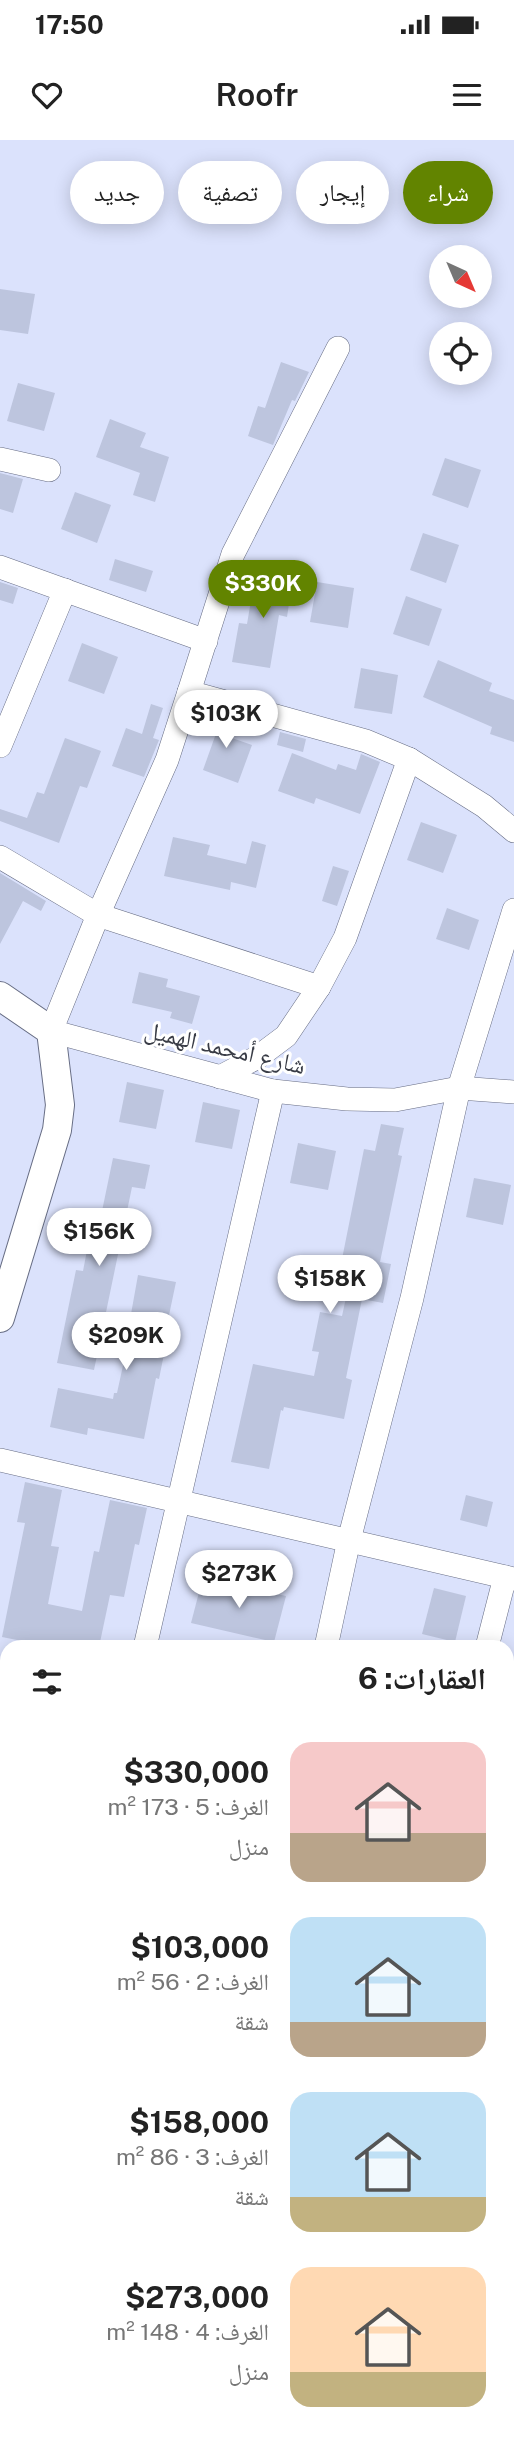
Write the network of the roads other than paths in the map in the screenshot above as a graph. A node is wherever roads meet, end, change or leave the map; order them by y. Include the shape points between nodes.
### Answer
1 (338, 348) dead end
2 (0, 459) edge
3 (49, 470) dead end
4 (0, 567) edge
5 (65, 590) junction
6 (206, 641) junction
7 (189, 692) junction
8 (0, 746) edge
9 (409, 759) junction
10 (514, 831) edge
11 (0, 858) edge
12 (514, 910) edge
13 (98, 915) junction
14 (319, 987) junction
15 (0, 996) edge
16 (51, 1031) junction
17 (220, 1077) junction
18 (459, 1088) junction
19 (273, 1091) junction
20 (514, 1092) edge
21 (0, 1318) edge
22 (0, 1460) edge
23 (177, 1502) junction
24 (349, 1540) junction
25 (510, 1578) edge
26 (147, 1640) edge
27 (328, 1640) edge
28 (489, 1640) edge

1 - 6 street via 233,554
2 - 3 street
4 - 5 street
5 - 6 street
5 - 8 street
6 - 7 street
7 - 9 street via 366,741
7 - 13 street via 167,760
9 - 10 street via 484,806
9 - 14 street via 345,938
11 - 13 street
12 - 18 street
13 - 14 street
13 - 16 street
14 - 17 street via 286,1036
15 - 16 main road
16 - 17 street, شارع أمحمد الهميل
16 - 21 main road via 60,1105 57,1130
17 - 19 street, شارع أمحمد الهميل
18 - 19 street, شارع أمحمد الهميل via 395,1100
18 - 20 street, شارع أمحمد الهميل
18 - 24 street via 412,1298
19 - 23 street
22 - 23 street
23 - 24 street
23 - 26 street
24 - 25 street
24 - 27 street
25 - 28 street

